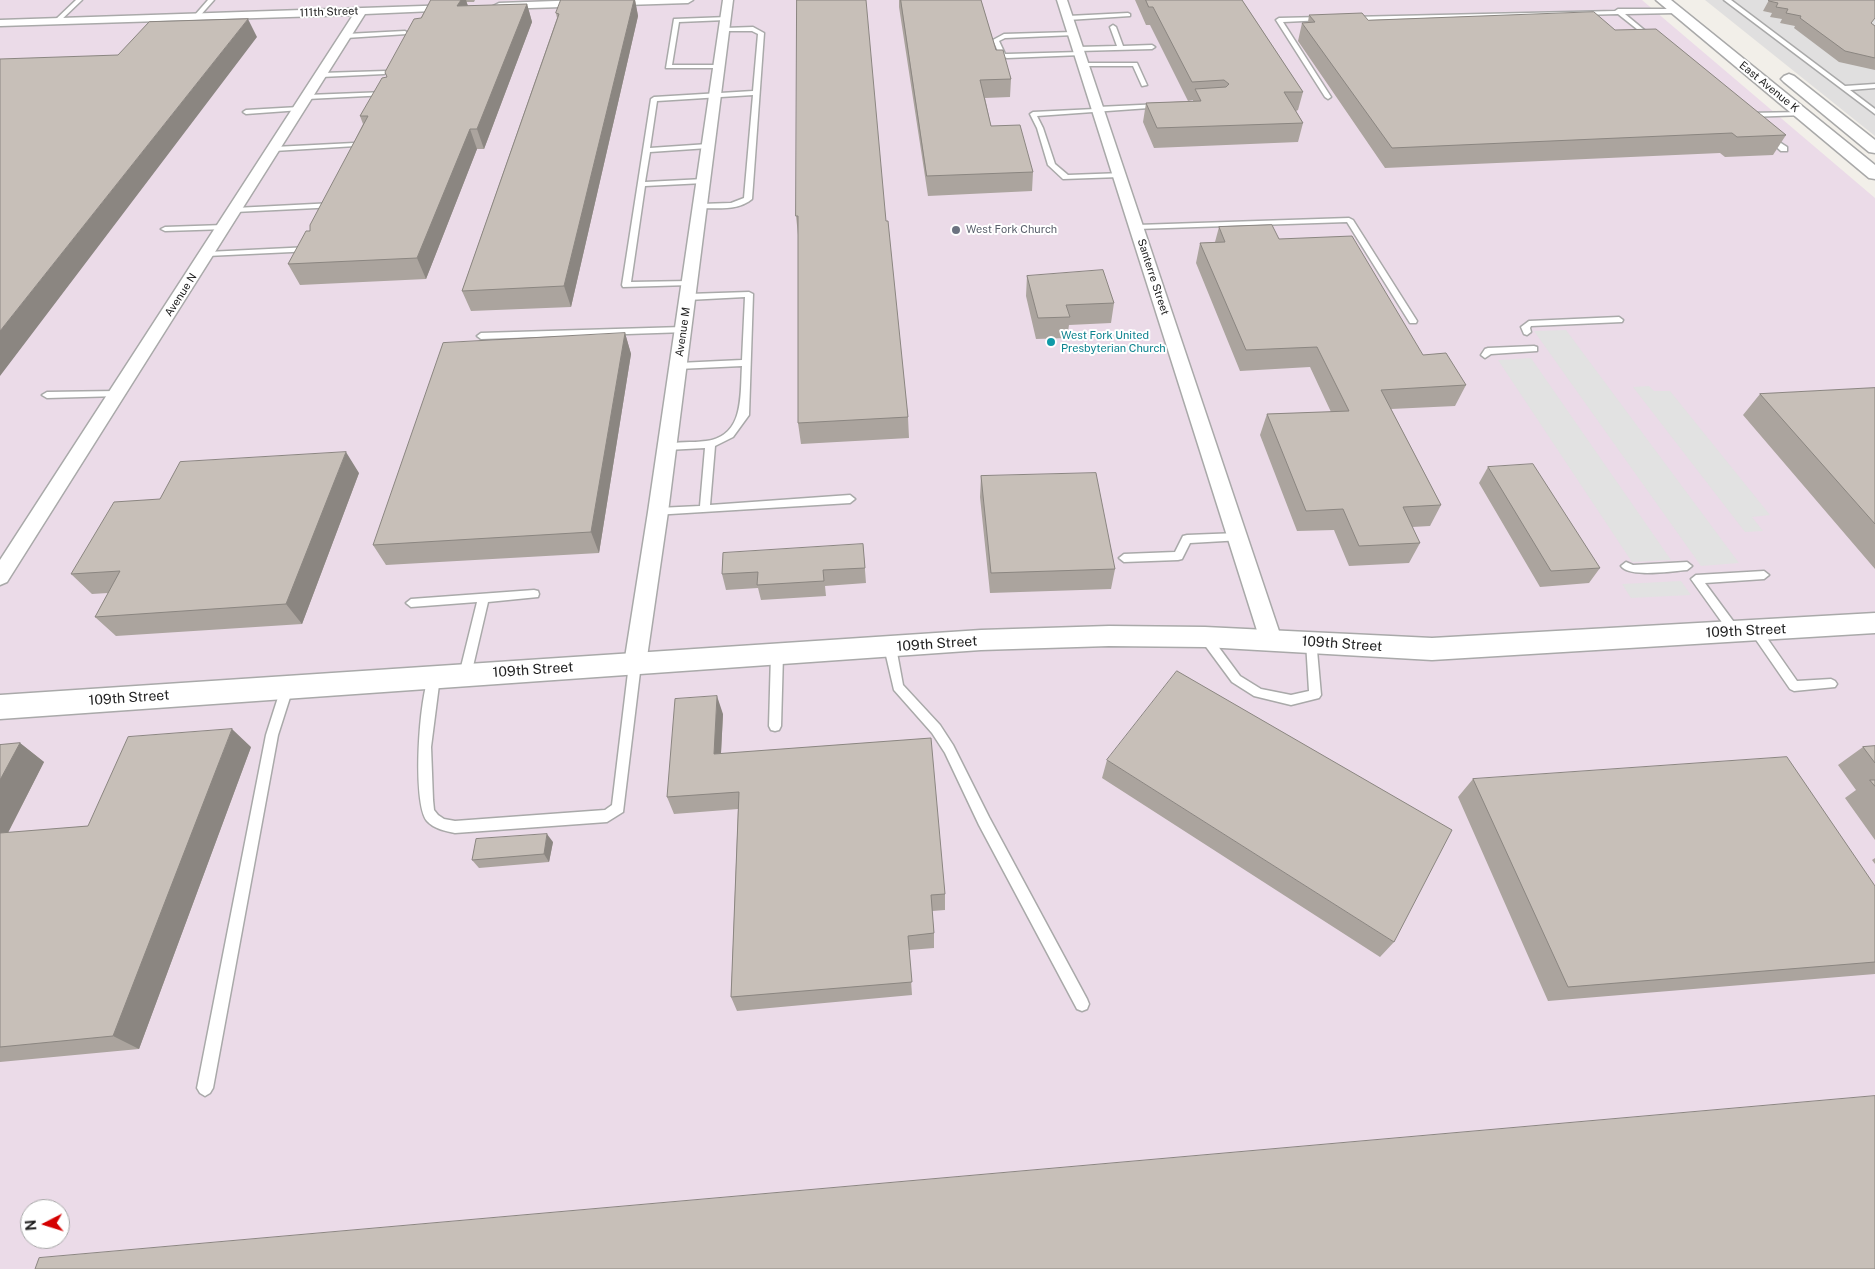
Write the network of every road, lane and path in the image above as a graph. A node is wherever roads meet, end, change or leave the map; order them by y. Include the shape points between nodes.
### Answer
1 (79, 0) edge
2 (211, 0) edge
3 (688, 0) edge
4 (728, 0) edge
5 (1062, 0) edge
6 (1663, 0) edge
7 (1727, 0) edge
8 (649, 1) edge
9 (521, 3) edge
10 (490, 7) edge
11 (460, 8) edge
12 (1700, 10) dead end
13 (361, 11) junction
14 (1618, 11) junction
15 (1676, 11) junction
16 (1128, 15) dead end
17 (196, 17) junction
18 (1068, 18) junction
19 (1328, 19) edge
20 (1347, 19) edge
21 (57, 21) junction
22 (0, 23) edge
23 (725, 24) junction
24 (1113, 27) dead end
25 (405, 33) edge
26 (346, 36) junction
27 (1655, 42) edge
28 (1152, 47) dead end
29 (1120, 48) junction
30 (1079, 51) junction
31 (719, 67) junction
32 (1774, 68) dead end
33 (384, 72) edge
34 (321, 75) junction
35 (1144, 85) dead end
36 (1875, 86) edge
37 (1844, 88) junction
38 (756, 92) junction
39 (390, 94) edge
40 (715, 94) junction
41 (1328, 97) dead end
42 (303, 103) junction
43 (1173, 105) edge
44 (1098, 110) junction
45 (246, 112) dead end
46 (1875, 112) edge
47 (1803, 114) junction
48 (1750, 121) edge
49 (1763, 132) edge
50 (354, 146) edge
51 (708, 146) junction
52 (1875, 148) edge
53 (274, 149) junction
54 (1784, 149) edge
55 (646, 150) junction
56 (1875, 174) edge
57 (1120, 175) junction
58 (704, 181) junction
59 (641, 184) junction
60 (336, 205) edge
61 (700, 206) junction
62 (235, 210) junction
63 (224, 227) junction
64 (1137, 227) junction
65 (164, 229) dead end
66 (316, 248) edge
67 (207, 254) junction
68 (689, 290) junction
69 (1619, 320) dead end
70 (1413, 321) dead end
71 (683, 330) junction
72 (1527, 332) dead end
73 (481, 336) dead end
74 (1534, 349) dead end
75 (1485, 354) dead end
76 (746, 363) junction
77 (678, 366) junction
78 (117, 394) junction
79 (48, 395) dead end
80 (710, 444) junction
81 (667, 446) junction
82 (850, 500) dead end
83 (705, 509) junction
84 (658, 512) junction
85 (1238, 537) junction
86 (1124, 558) dead end
87 (1626, 566) dead end
88 (1687, 566) dead end
89 (1764, 575) dead end
90 (0, 578) edge
91 (534, 594) dead end
92 (484, 597) junction
93 (411, 603) dead end
94 (1875, 623) edge
95 (1745, 631) junction
96 (1205, 637) junction
97 (1271, 640) junction
98 (1312, 642) junction
99 (890, 647) junction
100 (777, 654) junction
101 (635, 664) junction
102 (465, 675) junction
103 (434, 677) junction
104 (1831, 684) dead end
105 (287, 688) junction
106 (0, 707) edge
107 (775, 726) dead end
108 (1082, 1004) dead end
109 (206, 1088) dead end

1 - 21 lane
2 - 17 lane
3 - 8 street
4 - 23 street, Avenue M
5 - 18 street, Santerre Street
6 - 15 street, East Avenue K
7 - 37 lane
8 - 9 street
9 - 10 street
11 - 13 street, 111th Street
12 - 15 street
13 - 17 street, 111th Street via 237,19
13 - 26 street, Avenue N
14 - 15 lane
14 - 20 lane
14 - 27 lane
15 - 47 street, East Avenue K
16 - 18 lane
17 - 21 street, 111th Street
18 - 30 street, Santerre Street
19 - 41 lane via 1279,20
21 - 22 street, 111th Street
23 - 31 street, Avenue M
23 - 31 lane via 676,20 668,67
23 - 38 lane via 761,33
24 - 29 lane
25 - 26 lane
26 - 34 street, Avenue N
28 - 29 lane
29 - 30 lane
30 - 30 lane via 1004,36 996,40 1002,55 1007,56
30 - 35 lane via 1135,64
30 - 44 street, Santerre Street
31 - 40 street, Avenue M
32 - 52 street, East Avenue K
33 - 34 lane
34 - 42 street, Avenue N
36 - 37 lane
37 - 46 lane
38 - 40 lane
38 - 61 lane via 748,199 742,203
39 - 42 lane
40 - 51 street, Avenue M
40 - 55 lane via 654,98
42 - 45 lane
42 - 53 street, Avenue N
43 - 44 lane
44 - 57 street, Santerre Street
44 - 57 lane via 1033,114 1052,165 1066,177
47 - 48 lane via 1743,115
47 - 56 street, East Avenue K
49 - 54 lane
50 - 53 lane
51 - 55 lane
51 - 58 street, Avenue M
53 - 62 street, Avenue N
55 - 59 lane
57 - 64 street, Santerre Street
58 - 59 lane
58 - 61 street, Avenue M
59 - 68 lane via 626,285
60 - 62 lane
61 - 68 street, Avenue M
62 - 63 street, Avenue N
63 - 65 lane
63 - 67 street, Avenue N
64 - 70 lane via 1349,220
64 - 85 street, Santerre Street
66 - 67 lane
67 - 78 street, Avenue N
68 - 71 street, Avenue M
68 - 76 lane via 749,294
69 - 72 lane via 1529,324 1525,327
71 - 73 lane
71 - 77 street, Avenue M
74 - 75 lane via 1488,351
76 - 77 lane
76 - 80 lane via 744,415 730,435
77 - 81 street, Avenue M
78 - 79 lane
78 - 90 street, Avenue N
80 - 81 lane
80 - 83 lane
81 - 84 street, Avenue M
82 - 83 lane
83 - 84 lane
84 - 101 street, Avenue M
85 - 86 lane via 1186,539 1178,556
85 - 97 street, Santerre Street
87 - 88 lane via 1632,569
89 - 95 lane via 1696,579
91 - 92 lane
92 - 93 lane
92 - 102 lane
94 - 95 street, 109th Street
95 - 98 street, 109th Street via 1432,649
95 - 104 lane via 1794,686
96 - 97 street, 109th Street
96 - 98 lane via 1236,679 1258,693 1291,700 1316,694
96 - 99 street, 109th Street via 1053,638
97 - 98 street, 109th Street
99 - 100 street, 109th Street
99 - 108 lane via 898,687 936,729 949,749
100 - 101 street, 109th Street
100 - 107 lane
101 - 102 street, 109th Street
101 - 103 lane via 618,808 614,813 456,827 442,824 431,816 427,806 423,759
102 - 103 street, 109th Street
103 - 105 street, 109th Street
105 - 106 street, 109th Street
105 - 109 lane via 272,735

